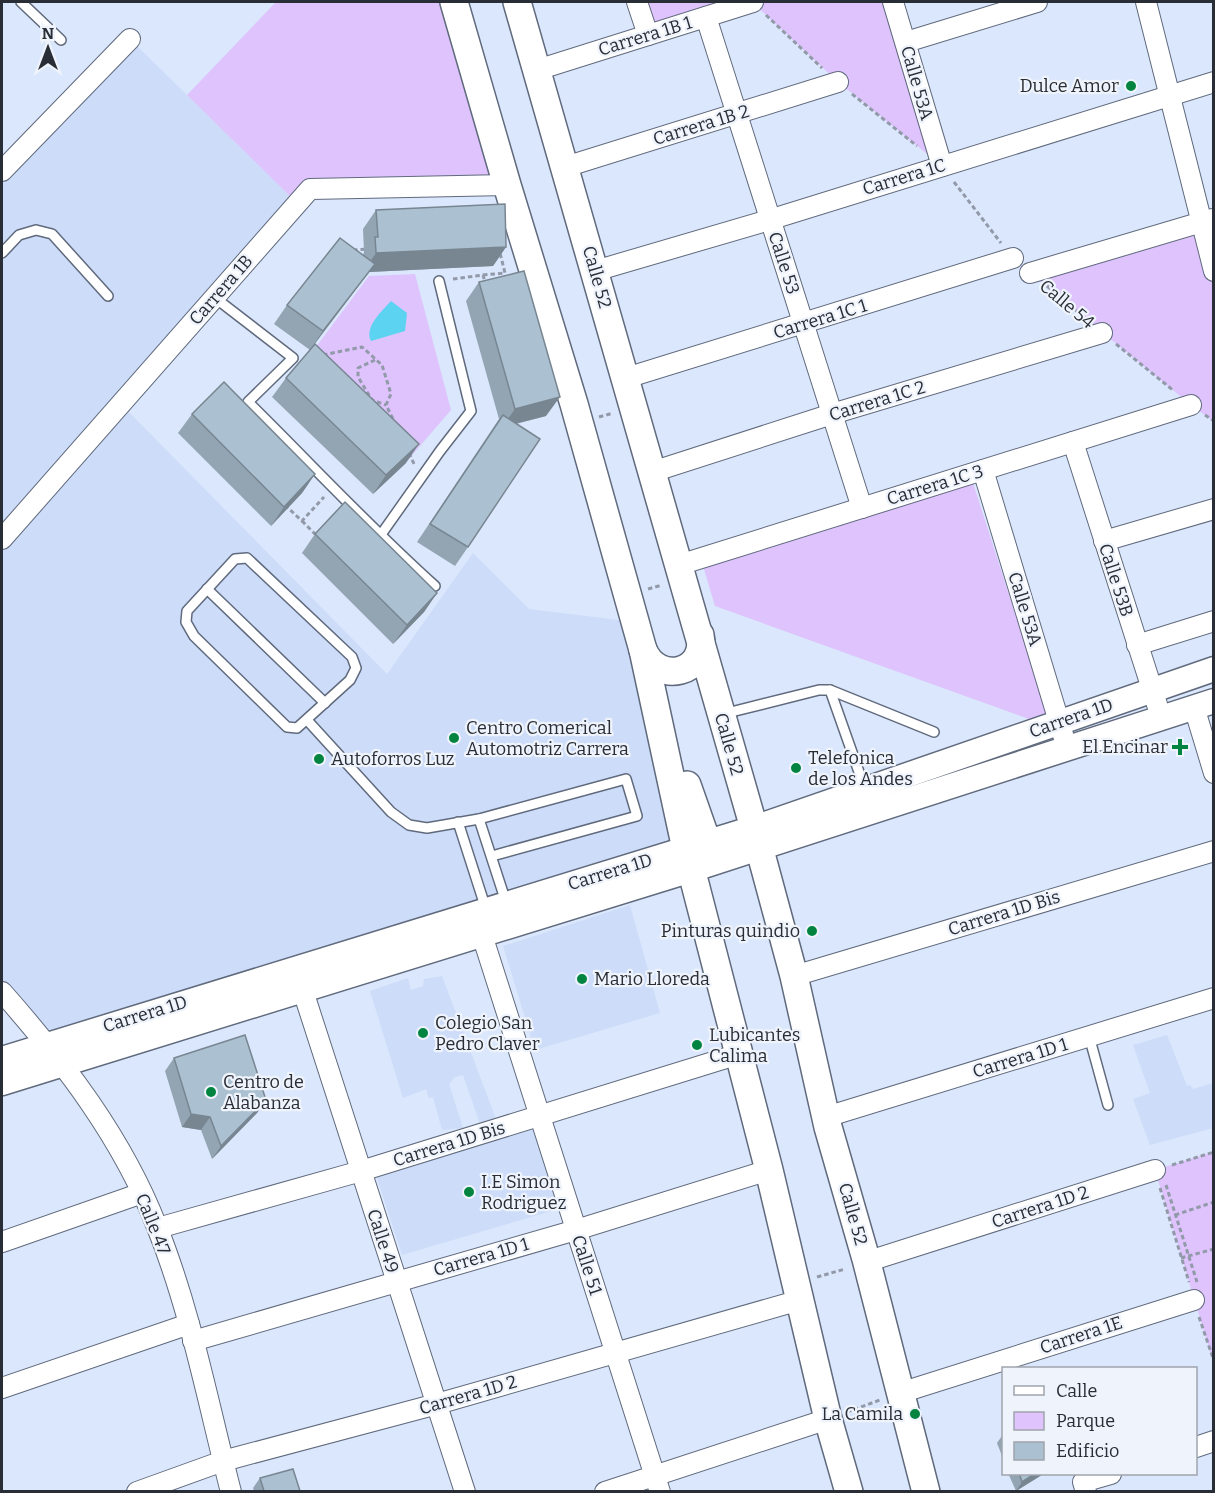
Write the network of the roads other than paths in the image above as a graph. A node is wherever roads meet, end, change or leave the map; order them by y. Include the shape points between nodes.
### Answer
1 (21, 2) edge
2 (454, 2) edge
3 (517, 2) edge
4 (637, 2) edge
5 (893, 2) edge
6 (1037, 2) edge
7 (1146, 2) edge
8 (753, 3) edge
9 (706, 17) junction
10 (648, 35) junction
11 (130, 39) dead end
12 (61, 40) dead end
13 (906, 42) junction
14 (537, 70) junction
15 (838, 82) dead end
16 (1214, 82) edge
17 (1170, 96) junction
18 (737, 114) junction
19 (942, 166) junction
20 (565, 167) junction
21 (2, 171) edge
22 (507, 185) junction
23 (769, 220) junction
24 (1207, 220) edge
25 (2, 253) edge
26 (1013, 258) road end
27 (595, 270) junction
28 (1214, 271) edge
29 (1030, 273) road end
30 (439, 281) road end
31 (108, 296) dead end
32 (214, 297) junction
33 (804, 324) junction
34 (1102, 333) road end
35 (626, 378) junction
36 (1191, 405) road end
37 (832, 414) junction
38 (1073, 442) junction
39 (983, 470) junction
40 (652, 472) junction
41 (862, 508) junction
42 (1214, 509) edge
43 (380, 536) junction
44 (2, 539) edge
45 (1104, 541) junction
46 (681, 572) junction
47 (435, 586) dead end
48 (207, 589) junction
49 (1214, 621) edge
50 (699, 633) junction
51 (1137, 645) junction
52 (643, 650) junction
53 (1214, 669) edge
54 (830, 690) junction
55 (1151, 690) junction
56 (325, 703) junction
57 (1204, 704) edge
58 (721, 715) junction
59 (1161, 717) junction
60 (307, 720) junction
61 (1059, 722) junction
62 (934, 732) dead end
63 (1067, 748) junction
64 (1214, 773) edge
65 (869, 800) junction
66 (479, 819) junction
67 (458, 822) junction
68 (756, 838) junction
69 (1214, 851) edge
70 (695, 854) junction
71 (492, 856) junction
72 (496, 906) junction
73 (482, 935) junction
74 (794, 976) junction
75 (303, 991) junction
76 (2, 992) edge
77 (1214, 998) edge
78 (1089, 1036) junction
79 (47, 1044) junction
80 (739, 1054) junction
81 (2, 1059) edge
82 (63, 1064) junction
83 (2, 1083) edge
84 (1108, 1105) dead end
85 (540, 1116) junction
86 (826, 1117) junction
87 (768, 1170) junction
88 (361, 1171) junction
89 (1156, 1173) road end
90 (142, 1193) junction
91 (158, 1228) junction
92 (576, 1230) junction
93 (2, 1242) edge
94 (866, 1262) junction
95 (397, 1282) junction
96 (798, 1292) junction
97 (1192, 1295) road end
98 (191, 1333) junction
99 (616, 1354) junction
100 (2, 1388) edge
101 (900, 1393) junction
102 (437, 1404) junction
103 (828, 1419) junction
104 (1214, 1441) edge
105 (1197, 1447) edge
106 (223, 1461) junction
107 (1107, 1475) edge
108 (657, 1483) edge
109 (1085, 1487) edge
110 (137, 1491) edge
111 (231, 1491) edge
112 (465, 1491) edge
113 (605, 1491) edge
114 (849, 1491) edge
115 (926, 1491) edge

1 - 12 lane
2 - 22 main road
3 - 14 main road, Calle 52
4 - 10 street
5 - 13 street, Calle 53A
6 - 13 street
7 - 17 street
8 - 9 street, Carrera 1B 1
9 - 10 street, Carrera 1B 1
9 - 18 street, Calle 53
10 - 14 street, Carrera 1B 1
11 - 21 street
13 - 19 street, Calle 53A
14 - 20 main road, Calle 52
15 - 18 street, Carrera 1B 2
16 - 17 street, Carrera 1C
17 - 19 street, Carrera 1C
17 - 24 street
18 - 20 street, Carrera 1B 2
18 - 23 street, Calle 53
19 - 23 street, Carrera 1C
20 - 27 main road, Calle 52
22 - 32 street, Carrera 1B via 310,189
22 - 52 main road
23 - 27 street, Carrera 1C
23 - 33 street, Calle 53
24 - 28 street
24 - 29 street
25 - 31 lane via 19,235 36,230 52,234
26 - 33 street, Carrera 1C 1
27 - 35 main road, Calle 52
30 - 43 lane via 471,411
32 - 43 lane via 293,358 248,402
32 - 44 street, Carrera 1B
33 - 35 street, Carrera 1C 1
33 - 37 street, Calle 53
34 - 37 street, Carrera 1C 2
35 - 40 main road, Calle 52
36 - 38 street, Carrera 1C 3
37 - 40 street, Carrera 1C 2
37 - 41 street, Calle 53
38 - 39 street, Carrera 1C 3
38 - 45 street, Calle 53B
39 - 41 street, Carrera 1C 3
39 - 61 street, Calle 53A
40 - 46 main road, Calle 52
41 - 46 street, Carrera 1C 3
42 - 45 street
43 - 47 lane
45 - 51 street, Calle 53B
46 - 50 main road, Calle 52
48 - 56 lane
48 - 56 lane via 235,559 247,558 352,657 356,668 350,680
48 - 60 lane via 187,610 186,622 194,636 286,728 297,728
49 - 51 street
50 - 52 main road via 700,650 684,669 659,669
50 - 58 main road, Calle 52
51 - 55 street, Calle 53B
52 - 70 main road
53 - 55 street, Carrera 1D
54 - 58 lane
54 - 62 lane
54 - 65 lane
55 - 59 street, Calle 53B
55 - 61 street, Carrera 1D
56 - 60 lane
57 - 59 street, Carrera 1D
57 - 64 street
58 - 68 main road, Calle 52
59 - 63 street, Carrera 1D
60 - 67 lane via 391,812 408,825 427,828
61 - 63 street, Calle 53A
61 - 65 street, Carrera 1D
63 - 65 street, Carrera 1D
65 - 68 street, Carrera 1D
66 - 67 lane
66 - 71 lane
66 - 71 lane via 626,779 637,816
67 - 72 lane
68 - 70 main road
68 - 74 main road, Calle 52
69 - 74 street, Carrera 1D Bis
70 - 72 street, Carrera 1D
70 - 73 street, Carrera 1D
70 - 80 main road
71 - 72 lane
72 - 79 street, Carrera 1D
73 - 75 street, Carrera 1D
73 - 85 street, Calle 51
74 - 86 main road, Calle 52
75 - 82 street, Carrera 1D
75 - 88 street, Calle 49
76 - 79 street, Calle 47
77 - 78 street, Carrera 1D 1
78 - 84 lane
78 - 86 street, Carrera 1D 1
79 - 81 street, Carrera 1D
79 - 82 street, Calle 47
80 - 85 street, Carrera 1D Bis
80 - 87 main road
82 - 83 street, Carrera 1D
82 - 90 street, Calle 47
85 - 88 street, Carrera 1D Bis
85 - 92 street, Calle 51
86 - 94 main road, Calle 52
87 - 92 street, Carrera 1D 1
87 - 96 main road
88 - 91 street, Carrera 1D Bis
88 - 95 street, Calle 49
89 - 94 street, Carrera 1D 2
90 - 91 street, Calle 47
90 - 93 street
91 - 98 street, Calle 47
92 - 95 street, Carrera 1D 1
92 - 99 street, Calle 51
94 - 101 main road, Calle 52
95 - 98 street, Carrera 1D 1
95 - 102 street, Calle 49
96 - 99 street, Carrera 1D 2
96 - 103 main road
97 - 101 street, Carrera 1E
98 - 100 street, Carrera 1D 1
98 - 106 street, Calle 47
99 - 102 street, Carrera 1D 2
99 - 108 street, Calle 51
101 - 115 main road, Calle 52
102 - 106 street, Carrera 1D 2
102 - 112 street, Calle 49
103 - 108 street
103 - 114 main road
104 - 105 street
106 - 110 street, Carrera 1D 2
106 - 111 street, Calle 47
107 - 109 street
108 - 113 street

